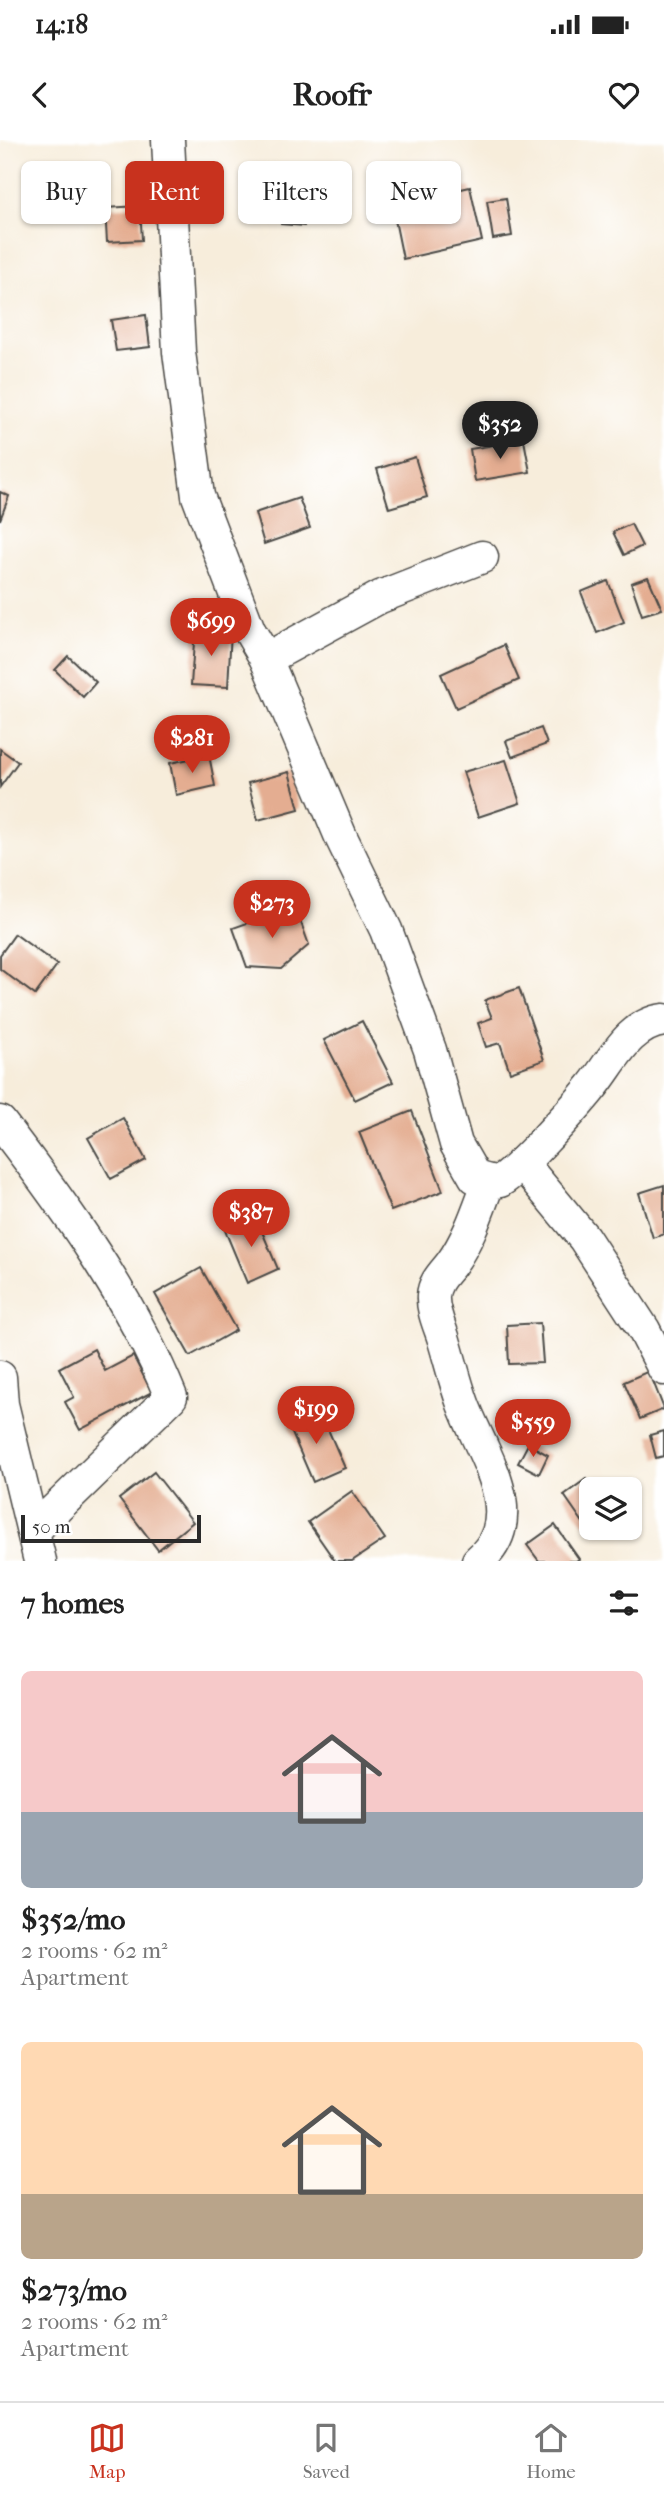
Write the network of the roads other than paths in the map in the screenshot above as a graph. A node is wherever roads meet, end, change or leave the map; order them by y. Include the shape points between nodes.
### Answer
1 (168, 140) edge
2 (482, 557) dead end
3 (266, 659) junction
4 (664, 1020) edge
5 (0, 1122) edge
6 (522, 1163) junction
7 (489, 1181) junction
8 (664, 1369) edge
9 (0, 1377) edge
10 (36, 1546) edge
11 (478, 1561) edge

1 - 3 street via 179,352 198,496 248,631
2 - 3 street via 380,597
3 - 7 street via 386,930 430,1050 456,1144 475,1177
4 - 6 street via 645,1025 621,1046 592,1088
5 - 10 street via 89,1242 153,1352 171,1397
6 - 7 street via 501,1181
6 - 8 street via 584,1238
7 - 11 street via 469,1235 435,1283 433,1298 463,1405 500,1499 502,1518 495,1543
9 - 10 street via 2,1404

